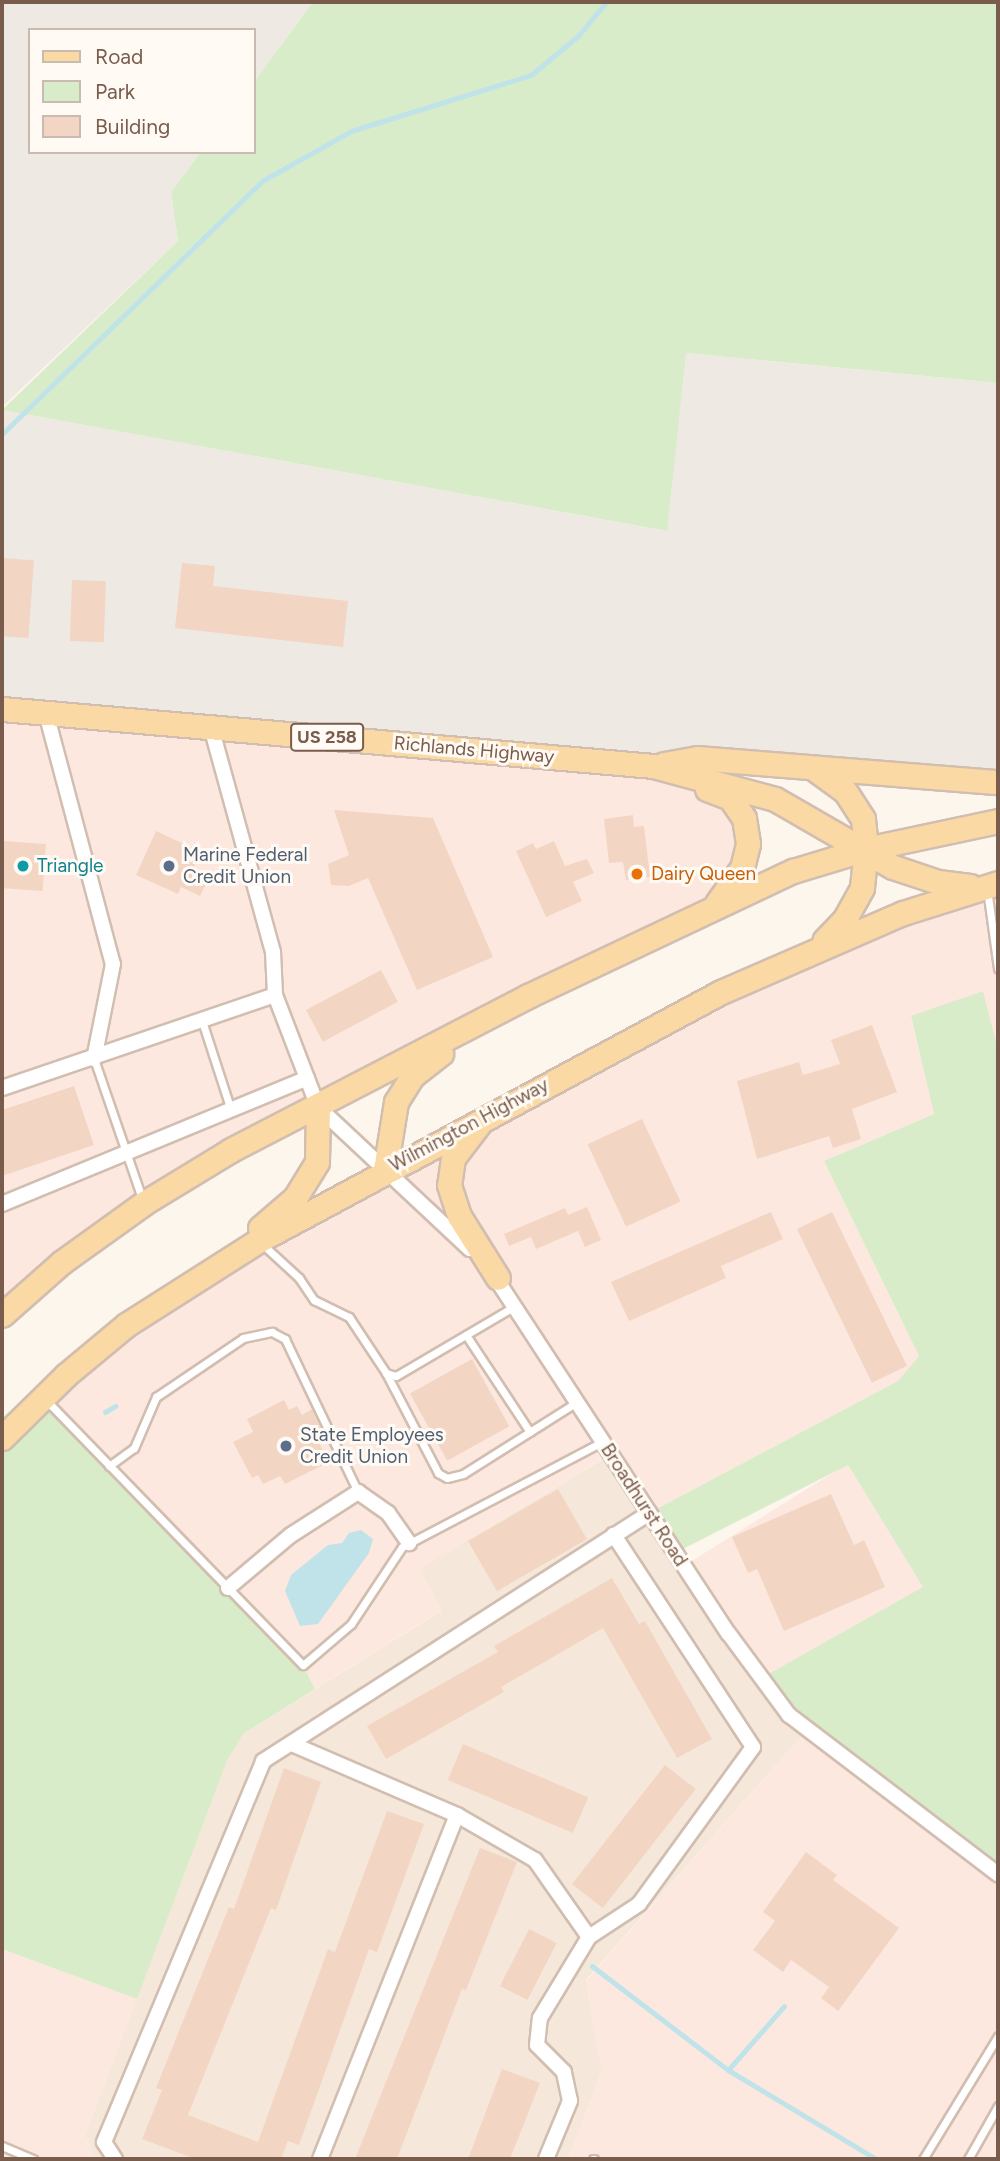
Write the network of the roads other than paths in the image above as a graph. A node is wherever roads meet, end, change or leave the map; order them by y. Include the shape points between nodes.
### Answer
1 (2, 709) edge
2 (46, 713) junction
3 (211, 727) junction
4 (653, 766) junction
5 (813, 768) junction
6 (998, 782) edge
7 (998, 821) edge
8 (866, 849) junction
9 (988, 885) edge
10 (715, 906) junction
11 (819, 946) junction
12 (998, 968) edge
13 (275, 995) junction
14 (483, 1019) junction
15 (202, 1021) junction
16 (94, 1059) junction
17 (307, 1078) junction
18 (2, 1088) edge
19 (318, 1107) junction
20 (231, 1110) junction
21 (485, 1116) junction
22 (126, 1156) junction
23 (385, 1170) junction
24 (2, 1203) edge
25 (144, 1203) junction
26 (258, 1241) junction
27 (219, 1263) junction
28 (498, 1278) junction
29 (515, 1306) junction
30 (2, 1315) edge
31 (466, 1335) junction
32 (386, 1373) junction
33 (43, 1397) junction
34 (577, 1402) junction
35 (530, 1432) junction
36 (2, 1438) edge
37 (603, 1441) junction
38 (109, 1466) junction
39 (358, 1492) junction
40 (649, 1513) junction
41 (614, 1535) junction
42 (410, 1543) junction
43 (228, 1588) junction
44 (292, 1744) junction
45 (457, 1815) junction
46 (998, 1874) edge
47 (589, 1937) junction
48 (998, 2036) edge
49 (998, 2106) edge
50 (2, 2146) edge
51 (33, 2159) edge
52 (115, 2159) edge
53 (320, 2159) edge
54 (546, 2159) edge
55 (923, 2159) edge
56 (968, 2159) edge

1 - 2 main road, Richlands Highway / US 258
2 - 3 main road, Richlands Highway / US 258
2 - 16 street via 113,964
3 - 4 main road, Richlands Highway / US 258
3 - 13 street via 273,952
4 - 5 main road, Richlands Highway / US 258 via 697,758
4 - 8 main road, Richlands Highway / US 258 via 722,781 775,799
4 - 10 main road via 730,798 744,818 748,844 742,868
5 - 6 main road, Richlands Highway / US 258
5 - 8 main road via 851,800 863,819
7 - 8 main road
8 - 9 main road, Richlands Highway / US 258 via 893,867 938,883
8 - 10 main road via 793,871
8 - 11 main road via 862,888 844,920
9 - 11 main road, Wilmington Highway
9 - 12 lane
10 - 14 main road
11 - 21 main road, Wilmington Highway
13 - 15 street
13 - 17 street
14 - 19 main road
14 - 23 main road via 412,1076 396,1102
15 - 16 street
15 - 20 lane
16 - 18 street
16 - 22 lane
17 - 19 street
17 - 20 street
19 - 23 street, Broadhurst Road
19 - 25 main road via 231,1150
19 - 27 main road via 317,1162 295,1199
20 - 22 street
21 - 23 main road, Wilmington Highway
21 - 28 main road via 453,1158 449,1185 459,1216
22 - 24 street
22 - 25 lane
23 - 26 main road, Wilmington Highway
23 - 28 street, Broadhurst Road
25 - 30 main road via 62,1262
26 - 27 main road, Wilmington Highway
26 - 32 lane via 288,1265 314,1300 349,1317
27 - 33 main road, Wilmington Highway via 126,1325
28 - 29 street, Broadhurst Road
29 - 31 lane
29 - 34 street, Broadhurst Road
31 - 32 lane via 396,1377
31 - 35 lane
32 - 35 lane via 438,1473 447,1478 463,1474
33 - 36 main road, Wilmington Highway
33 - 38 lane
34 - 35 lane
34 - 37 street, Broadhurst Road
37 - 40 street, Broadhurst Road
37 - 42 lane
38 - 39 lane via 134,1448 156,1397 243,1338 272,1332 285,1339
38 - 43 lane
39 - 42 street via 388,1513
39 - 43 street via 291,1535
40 - 41 street
40 - 46 street, Broadhurst Road via 789,1715
41 - 44 street
41 - 47 street via 753,1747 639,1904
42 - 43 lane via 402,1547 351,1624 303,1665
44 - 45 street
44 - 52 street via 263,1761 104,2141
45 - 47 street via 535,1860
45 - 53 street
47 - 54 street via 540,2018 537,2045 564,2073 570,2101
48 - 55 lane
49 - 56 lane
50 - 51 lane

